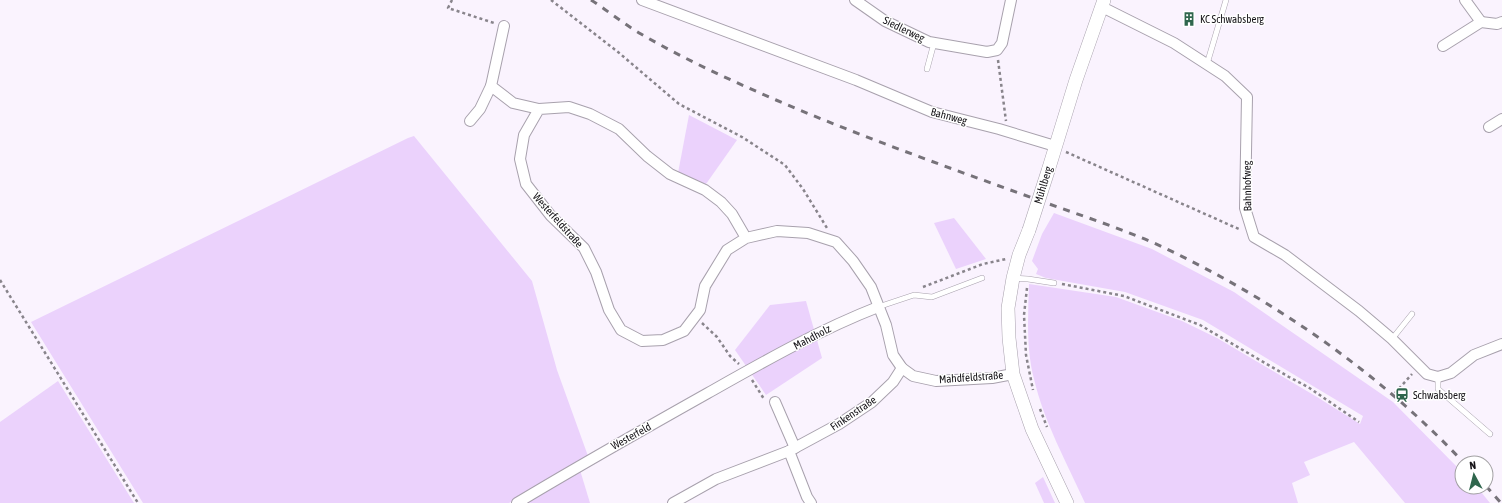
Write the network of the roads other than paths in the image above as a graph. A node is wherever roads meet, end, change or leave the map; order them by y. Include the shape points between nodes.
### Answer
1 (642, 0) edge
2 (855, 0) edge
3 (1011, 0) edge
4 (1226, 0) edge
5 (1465, 0) edge
6 (1103, 3) edge
7 (1482, 22) junction
8 (1502, 22) edge
9 (504, 26) road end
10 (934, 43) junction
11 (1443, 46) dead end
12 (1206, 64) junction
13 (927, 69) dead end
14 (491, 86) junction
15 (539, 109) junction
16 (1502, 119) edge
17 (470, 121) dead end
18 (1489, 127) dead end
19 (1055, 146) junction
20 (746, 238) junction
21 (982, 278) dead end
22 (1013, 278) junction
23 (1054, 283) road end
24 (878, 307) junction
25 (1412, 314) dead end
26 (1392, 339) junction
27 (1502, 344) edge
28 (902, 368) junction
29 (747, 371) joint
30 (1013, 374) junction
31 (1438, 377) junction
32 (775, 402) road end
33 (1490, 434) dead end
34 (792, 450) junction
35 (680, 501) edge
36 (517, 503) edge
37 (811, 503) edge
38 (1067, 503) edge

1 - 19 street, Bahnweg via 856,80 932,112
2 - 10 street, Siedlerweg via 885,21
3 - 10 street, Siedlerweg via 999,46 987,52
4 - 12 lane
5 - 7 street
6 - 12 street, Bahnhofweg
6 - 19 street, Mühlberg
7 - 8 street
7 - 11 street
9 - 14 street
10 - 13 lane
12 - 26 street, Bahnhofweg via 1225,76 1247,97 1245,208 1254,237 1285,255
14 - 15 street via 513,104
14 - 17 street via 480,109
15 - 20 street via 569,107 590,114 619,129 670,174 705,190 721,202 732,214
15 - 20 street, Westerfeldstraße via 524,135 520,159 526,184 551,216 584,248 596,272 609,310 621,330 642,341 663,340 684,330 700,310 705,286 727,250
16 - 18 street
19 - 22 street, Mühlberg, bridge
20 - 24 street, Westerfeldstraße via 777,231 808,233 836,242 871,287
21 - 24 lane via 932,297 914,295
22 - 23 lane
22 - 30 street, Mühlberg via 1008,308
24 - 28 street via 886,325 893,355
24 - 29 street, Mahdholz via 845,319
25 - 26 lane
26 - 31 street via 1427,374
27 - 31 street via 1474,355 1451,372
28 - 30 street, Mahdfeldstraße via 913,376 936,381 992,378
28 - 34 street, Finkenstraße via 893,382 872,402
29 - 36 street, Westerfeld
30 - 38 street, Mühlberg via 1032,428
31 - 33 lane via 1438,389
32 - 34 street
34 - 35 street, Finkenstraße via 716,478
34 - 37 street

